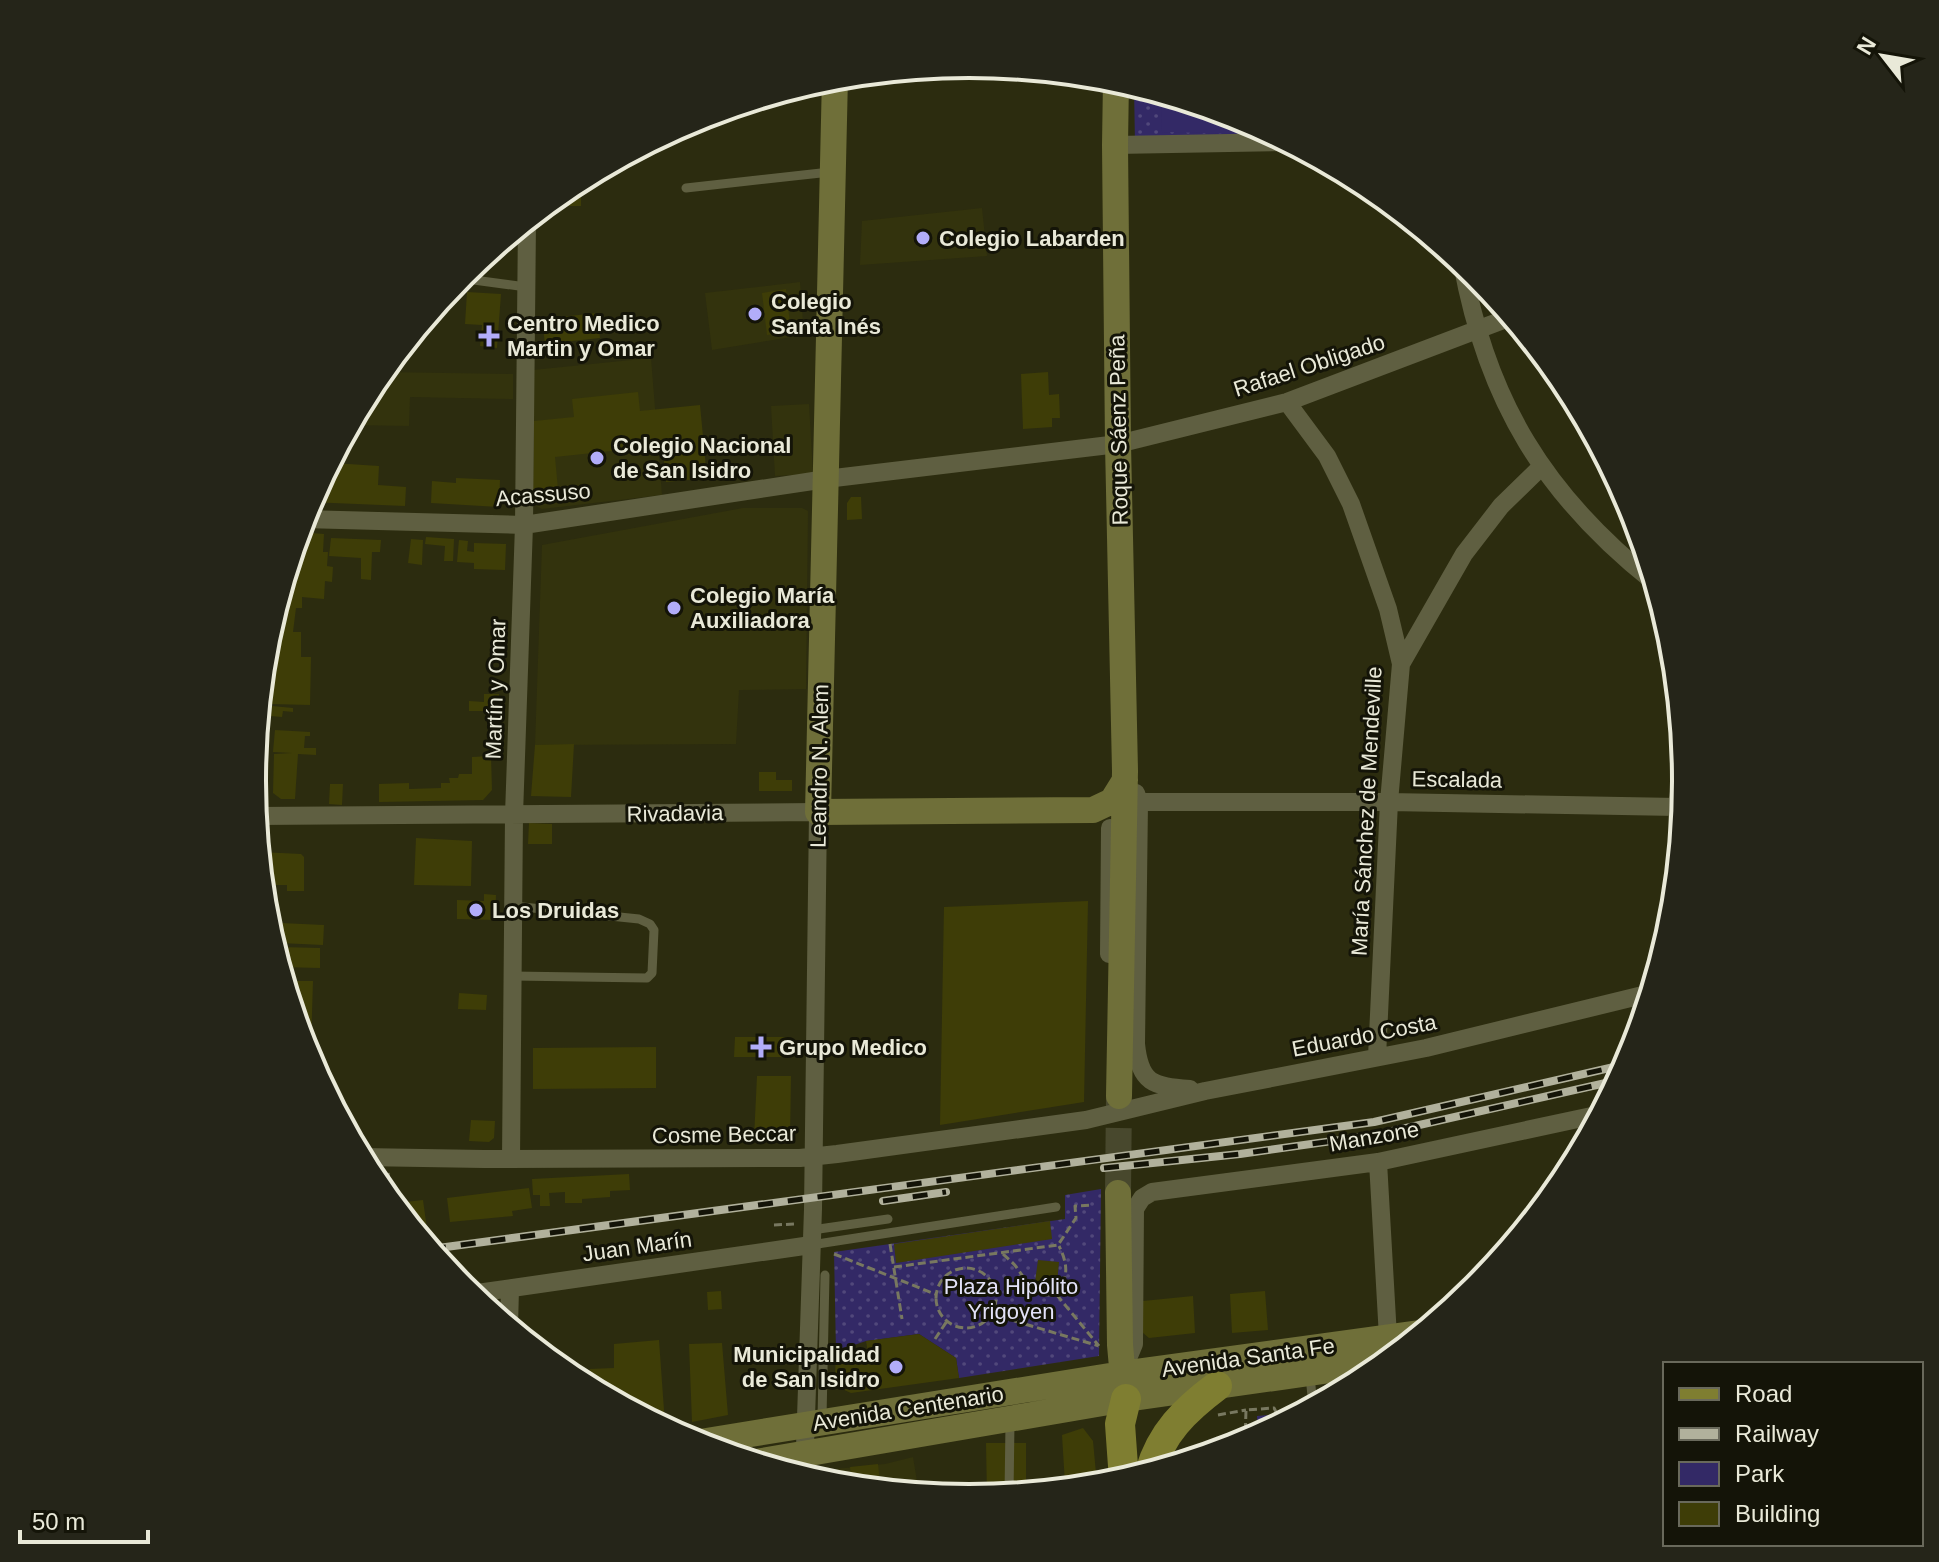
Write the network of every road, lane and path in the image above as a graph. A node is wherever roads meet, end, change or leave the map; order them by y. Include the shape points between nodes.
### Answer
1 (835, 92) edge
2 (1116, 94) edge
3 (1263, 142) edge
4 (1115, 145) junction
5 (832, 172) junction
6 (686, 188) dead end
7 (527, 235) edge
8 (476, 280) edge
9 (1467, 284) edge
10 (526, 287) junction
11 (1501, 321) edge
12 (1477, 329) junction
13 (1287, 402) junction
14 (1118, 444) junction
15 (1541, 467) junction
16 (826, 479) junction
17 (317, 519) edge
18 (524, 525) junction
19 (1640, 572) edge
20 (1401, 664) junction
21 (1132, 791) junction
22 (1389, 802) junction
23 (1671, 807) edge
24 (818, 812) junction
25 (514, 815) junction
26 (268, 817) edge
27 (1102, 819) junction
28 (1122, 865) junction
29 (513, 906) junction
30 (513, 976) junction
31 (1638, 996) edge
32 (1377, 1057) junction
33 (1205, 1091) junction
34 (1119, 1096) tunnel mouth
35 (1587, 1117) edge
36 (1086, 1120) junction
37 (376, 1157) edge
38 (813, 1157) junction
39 (511, 1159) junction
40 (1378, 1162) junction
41 (1118, 1193) tunnel mouth
42 (1092, 1205) dead end
43 (1056, 1207) dead end
44 (888, 1219) dead end
45 (812, 1237) junction
46 (830, 1240) junction
47 (890, 1244) dead end
48 (1058, 1245) junction
49 (1002, 1253) junction
50 (894, 1267) junction
51 (825, 1275) dead end
52 (897, 1279) junction
53 (510, 1289) junction
54 (487, 1292) edge
55 (1056, 1294) junction
56 (936, 1295) junction
57 (509, 1313) edge
58 (991, 1314) junction
59 (902, 1319) dead end
60 (947, 1321) junction
61 (935, 1339) dead end
62 (1387, 1346) edge
63 (1381, 1351) edge
64 (1310, 1373) junction
65 (1338, 1380) edge
66 (1124, 1386) junction
67 (1217, 1386) junction
68 (1312, 1395) edge
69 (1277, 1413) edge
70 (1010, 1419) junction
71 (815, 1423) junction
72 (1245, 1427) edge
73 (722, 1438) edge
74 (1154, 1459) edge
75 (1141, 1462) edge
76 (805, 1464) edge
77 (810, 1465) edge
78 (1123, 1466) edge
79 (1009, 1482) edge

1 - 5 main road, Leandro N. Alem
2 - 4 main road, Roque Sáenz Peña
3 - 4 street
4 - 14 main road, Roque Sáenz Peña
5 - 6 lane
5 - 16 main road, Leandro N. Alem
7 - 10 street, Martín y Omar
8 - 10 lane
9 - 12 street
10 - 18 street, Martín y Omar
11 - 12 street, Rafael Obligado
12 - 13 street, Rafael Obligado
12 - 15 street via 1503,401
13 - 14 street, Rafael Obligado
13 - 20 street, María Sánchez de Mendeville via 1327,456 1351,504
14 - 16 street, Acassuso
14 - 21 main road, Roque Sáenz Peña
15 - 19 street via 1576,512
15 - 20 street via 1501,506 1464,554
16 - 18 street, Acassuso
16 - 24 main road, Leandro N. Alem
17 - 18 street, Acassuso
18 - 25 street, Martín y Omar
20 - 22 street, María Sánchez de Mendeville
21 - 22 street, Escalada
21 - 27 main road via 1112,801
21 - 28 main road, Roque Sáenz Peña
21 - 33 street, Roque Sáenz Peña via 1138,1064 1148,1079 1163,1087
22 - 23 street, Escalada
22 - 32 street, María Sánchez de Mendeville
24 - 25 street, Rivadavia
24 - 27 main road, Rivadavia
24 - 38 street, Leandro N. Alem
25 - 26 street, Rivadavia
25 - 29 street, Martín y Omar
27 - 28 main road
27 - 36 street via 1109,1090
28 - 34 main road, Roque Sáenz Peña
29 - 30 street, Martín y Omar
29 - 30 lane via 639,919 654,930 652,973 647,978
30 - 39 street, Martín y Omar
31 - 32 street, Eduardo Costa
32 - 33 street, Eduardo Costa
33 - 36 street, Eduardo Costa
35 - 40 street, Manzone
36 - 38 street, Cosme Beccar
37 - 39 street, Cosme Beccar
38 - 39 street, Cosme Beccar
38 - 45 street, Leandro N. Alem
40 - 62 street
40 - 66 street, Manzone via 1152,1192 1142,1198 1135,1209 1134,1344
41 - 66 main road
42 - 48 path via 1075,1206 1076,1218
43 - 46 lane
44 - 45 lane
45 - 46 lane
45 - 53 street, Juan Marín
45 - 71 street, Leandro N. Alem
46 - 52 path via 832,1253
47 - 50 path
48 - 49 path
48 - 55 path via 1067,1271
49 - 50 path
49 - 55 path via 1033,1291
50 - 52 path
51 - 71 lane
52 - 56 path
52 - 59 path
53 - 54 street, Juan Marín
53 - 57 street
55 - 58 path via 1099,1346
56 - 58 path via 952,1271 981,1271 994,1285
56 - 60 path
58 - 60 path via 966,1328
60 - 61 path
63 - 66 main road, Avenida Santa Fe
64 - 65 main road, Avenida Santa Fe
64 - 67 main road, Avenida Santa Fe
64 - 68 lane
66 - 67 main road, Avenida Santa Fe
66 - 70 main road, Avenida Centenario
66 - 71 main road, Avenida Centenario
66 - 75 main road via 1139,1421
66 - 78 main road
67 - 74 main road via 1173,1425
69 - 72 path via 1274,1408 1246,1410
70 - 77 main road, Avenida Centenario
70 - 79 lane
71 - 73 main road, Avenida Centenario
71 - 76 street, Leandro N. Alem

